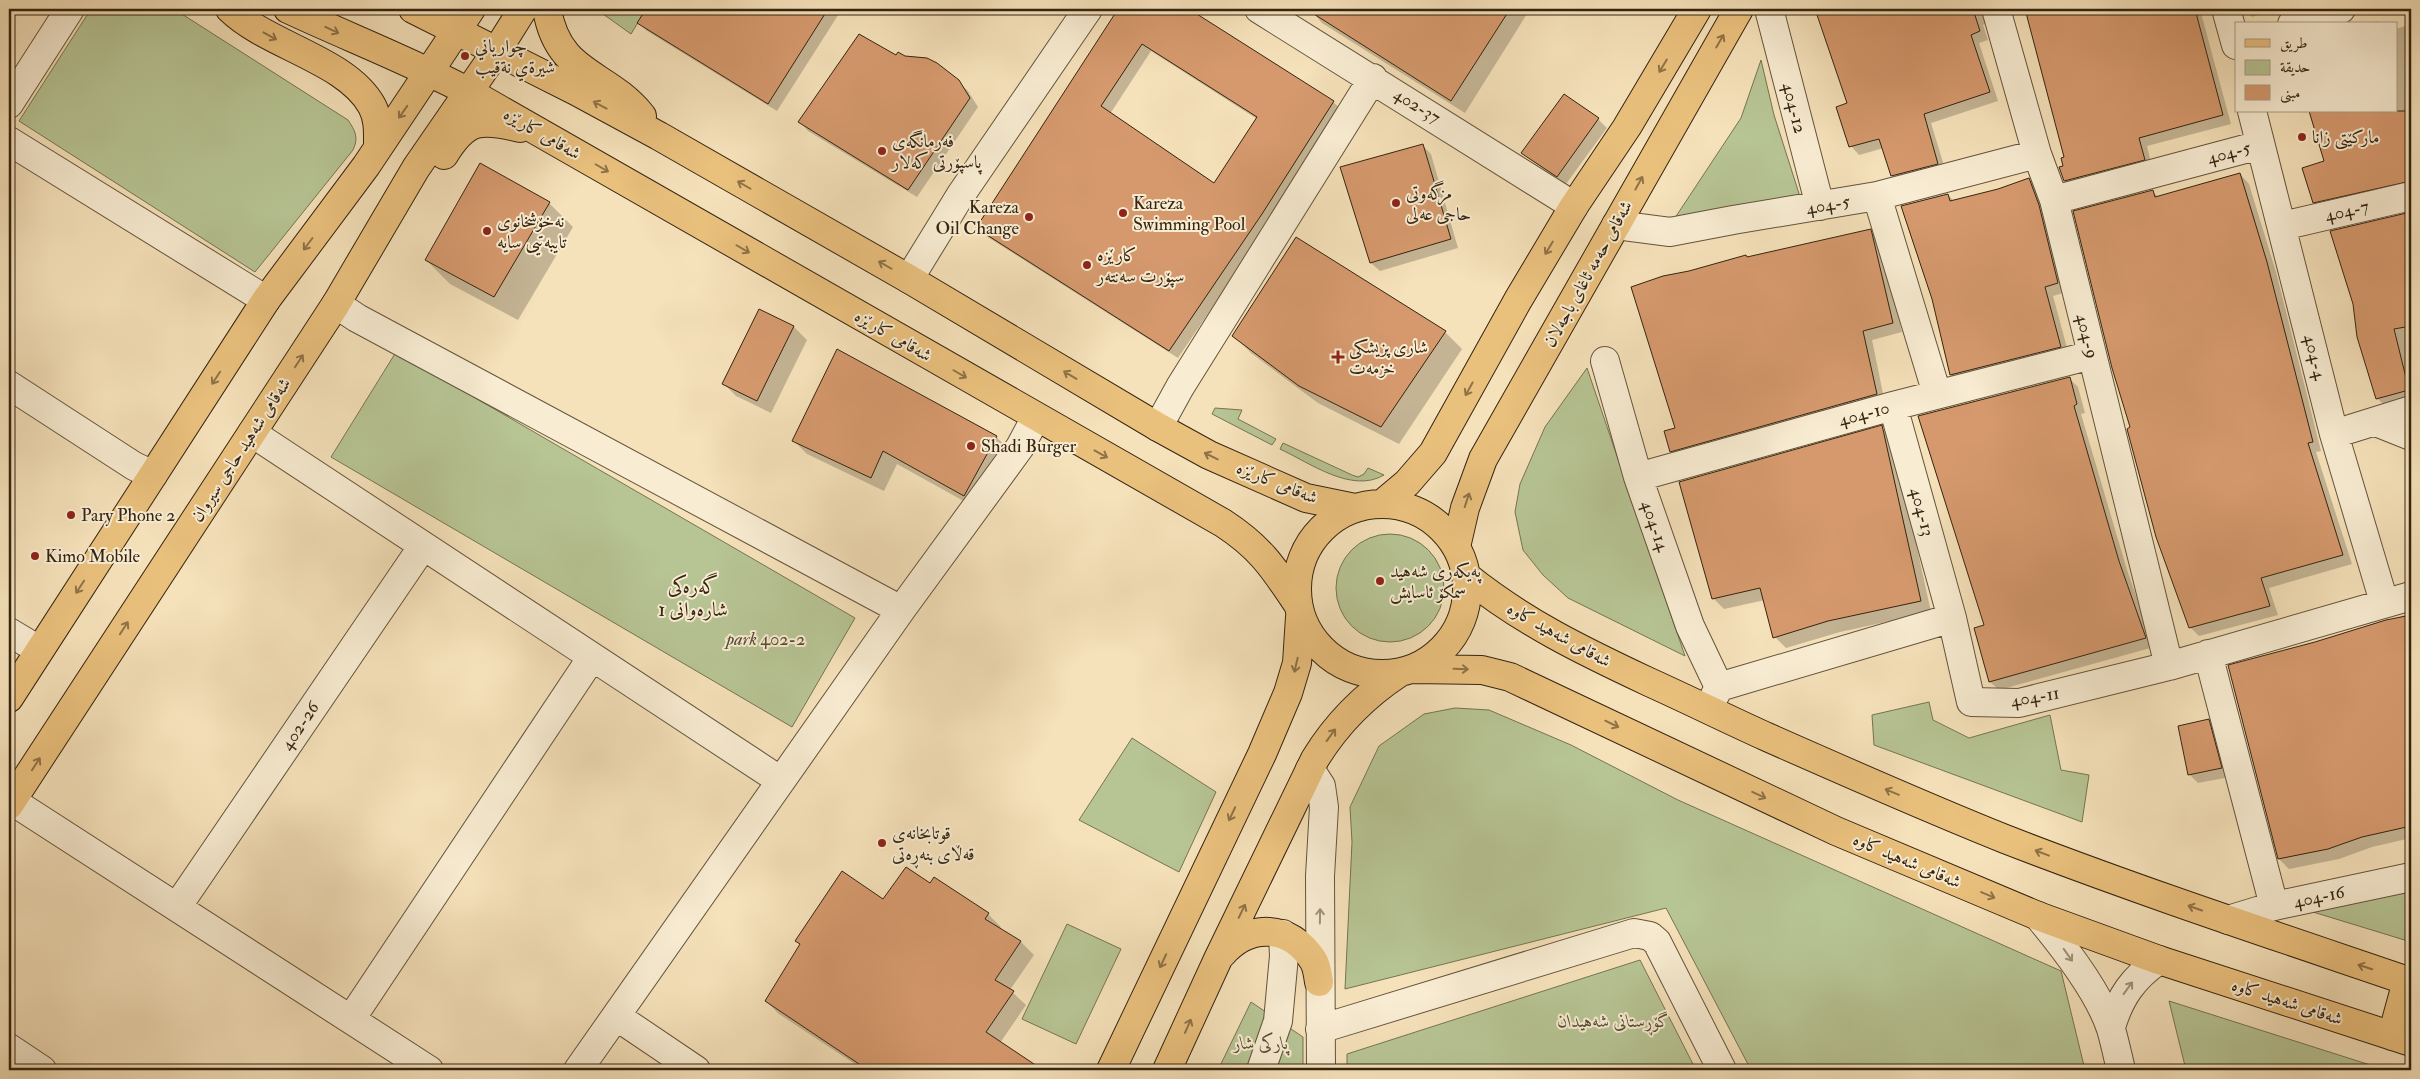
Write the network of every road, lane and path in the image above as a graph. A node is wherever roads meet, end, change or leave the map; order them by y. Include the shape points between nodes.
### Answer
1 (70, 9) edge
2 (230, 9) edge
3 (288, 9) edge
4 (413, 9) edge
5 (471, 9) edge
6 (523, 9) edge
7 (548, 9) edge
8 (1088, 9) edge
9 (1259, 9) edge
10 (1739, 9) edge
11 (1769, 9) edge
12 (1996, 9) edge
13 (2226, 9) edge
14 (2341, 9) edge
15 (1691, 11) edge
16 (2299, 22) edge
17 (456, 31) junction
18 (2235, 39) edge
19 (496, 52) junction
20 (430, 72) junction
21 (1373, 78) junction
22 (468, 92) junction
23 (9, 104) edge
24 (2252, 112) edge
25 (1627, 127) junction
26 (544, 135) junction
27 (659, 136) junction
28 (9, 141) edge
29 (2260, 145) junction
30 (378, 147) junction
31 (1659, 147) junction
32 (2037, 154) junction
33 (1877, 196) junction
34 (2411, 196) edge
35 (2054, 200) junction
36 (1574, 206) junction
37 (1820, 206) junction
38 (1616, 225) junction
39 (2282, 226) junction
40 (355, 271) junction
41 (909, 279) junction
42 (266, 300) junction
43 (336, 304) junction
44 (2092, 355) junction
45 (1605, 361) dead end
46 (9, 385) edge
47 (1936, 394) junction
48 (1893, 406) junction
49 (2411, 410) edge
50 (1036, 417) junction
51 (2376, 422) junction
52 (1158, 427) junction
53 (252, 433) junction
54 (2334, 434) junction
55 (2411, 436) edge
56 (153, 475) junction
57 (1638, 477) junction
58 (1382, 504) junction
59 (1355, 508) junction
60 (423, 546) junction
61 (1456, 547) junction
62 (1466, 576) junction
63 (2411, 596) edge
64 (2384, 602) junction
65 (901, 610) junction
66 (1298, 610) junction
67 (1952, 618) junction
68 (9, 632) edge
69 (39, 650) junction
70 (2208, 654) junction
71 (592, 657) junction
72 (2169, 666) junction
73 (1406, 671) junction
74 (9, 698) edge
75 (1713, 699) junction
76 (1310, 769) junction
77 (781, 781) junction
78 (10, 803) edge
79 (2411, 877) edge
80 (2274, 906) junction
81 (177, 907) junction
82 (2038, 916) junction
83 (2228, 920) junction
84 (1283, 934) junction
85 (1220, 955) junction
86 (2159, 960) junction
87 (1320, 982) junction
88 (2409, 982) edge
89 (616, 1016) junction
90 (351, 1019) junction
91 (2111, 1028) junction
92 (1320, 1029) junction
93 (2402, 1039) edge
94 (9, 1048) edge
95 (42, 1070) edge
96 (429, 1070) edge
97 (578, 1070) edge
98 (696, 1070) edge
99 (1111, 1070) edge
100 (1167, 1070) edge
101 (1261, 1070) edge
102 (1321, 1070) edge
103 (1722, 1070) edge
104 (2121, 1070) edge

1 - 23 street
2 -> 30 main road via 252,26 331,69 362,92 372,107 378,126
3 -> 20 main road, شەقامی کارێزە
4 - 17 main road, شەقامی کارێزە
5 - 17 main road
6 - 19 main road, شەقامی شەهید حاجی سیروان
7 - 27 main road via 558,43 577,67 619,93
8 - 41 street via 960,196
9 - 21 street, 402-37
31 -> 10 main road, شەقامی حەمە ئاغای باجەلان
11 - 37 street, 404-12
12 - 32 street, 404-9
13 - 18 street
14 - 16 street
15 -> 25 main road
17 - 19 main road, شەقامی کارێزە
17 - 20 main road
19 - 22 main road, شەقامی شەهید حاجی سیروان
27 -> 19 main road, شەقامی کارێزە
20 - 22 main road, شەقامی کارێزە
20 -> 30 main road
21 - 36 street, 402-37
21 - 52 street
22 - 26 main road, شەقامی کارێزە
22 - 40 main road, شەقامی شەهید حاجی سیروان via 416,168
24 - 29 street, 404-4
25 - 31 main road
25 - 36 main road
26 - 40 main road via 487,121 461,130 415,200
26 -> 50 main road, شەقامی کارێزە
41 -> 27 main road, شەقامی کارێزە
28 - 42 street
29 - 35 street, 404-5
29 - 39 street, 404-4
30 -> 42 main road
38 -> 31 main road, شەقامی حەمە ئاغای باجەلان
32 - 33 street, 404-5
32 - 35 street, 404-9
33 - 37 street, 404-5
33 - 47 street
34 - 39 street, 404-7
35 - 44 street, 404-9
36 -> 58 main road via 1433,453 1411,479
37 - 38 street, 404-5 via 1670,232
61 -> 38 main road, شەقامی حەمە ئاغای باجەلان via 1465,508 1483,459
39 - 54 street, 404-4
40 - 43 main road, شەقامی شەهید حاجی سیروان
52 -> 41 main road, شەقامی کارێزە
42 -> 56 main road
53 -> 43 main road, شەقامی شەهید حاجی سیروان
43 - 65 street
44 - 47 street, 404-10
44 - 72 street, 404-9
45 - 57 street, 404-14
46 - 56 street
47 - 48 street, 404-10
48 - 57 street, 404-10
48 - 67 street, 404-13
49 - 51 street
50 - 65 street via 1020,446
50 -> 66 main road, شەقامی کارێزە via 1247,538 1275,569
51 - 54 street
51 - 55 street
59 -> 52 main road, شەقامی کارێزە via 1306,498 1286,490 1209,455
53 - 60 street
78 -> 53 main road, شەقامی شەهید حاجی سیروان
54 - 64 street, 404-4
56 -> 69 main road
57 - 75 street, 404-14
58 - 59 main road
58 - 61 main road via 1405,507 1425,516 1443,529
59 - 66 main road via 1333,519 1315,535 1303,556 1296,579
60 - 71 street
60 - 81 street, 402-26
61 - 62 main road
62 - 73 main road via 1464,614 1456,632 1430,660
62 - 75 main road, شەقامی شەهید کاوە via 1543,630
63 - 64 street, 404-11
64 - 70 street, 404-11
65 - 77 street
66 - 73 main road via 1311,639 1328,657 1350,669 1374,675
66 -> 99 main road via 1297,663 1281,710
67 - 72 street, 404-11 via 1971,702 2019,703
67 - 75 street
68 - 69 street
69 - 74 main road
70 - 72 street, 404-11
70 - 80 street
71 - 77 street
71 - 90 street
76 -> 73 main road via 1345,717 1369,694
73 -> 82 main road, شەقامی شەهید کاوە via 1482,670 1525,682 1836,831
83 -> 75 main road, شەقامی شەهید کاوە via 2005,839
85 -> 76 main road
87 -> 76 street via 1324,807 1320,786
77 - 89 street
78 - 81 street
79 - 80 street, 404-16
80 - 83 street, 404-16
81 - 90 street
82 - 86 main road, شەقامی شەهید کاوە
82 -> 91 street via 2075,965
88 -> 83 main road, شەقامی شەهید کاوە
84 - 85 main road via 1248,934
84 - 87 main road via 1306,950 1314,962
84 - 101 street via 1278,1022
100 -> 85 main road
91 -> 86 street via 2123,995 2134,979
86 - 93 main road, شەقامی شەهید کاوە
87 - 92 street
88 - 93 main road
89 - 97 street
89 - 98 street
90 - 96 street
91 - 104 street
92 - 102 street
92 - 103 street via 1642,933 1657,942
94 - 95 street

